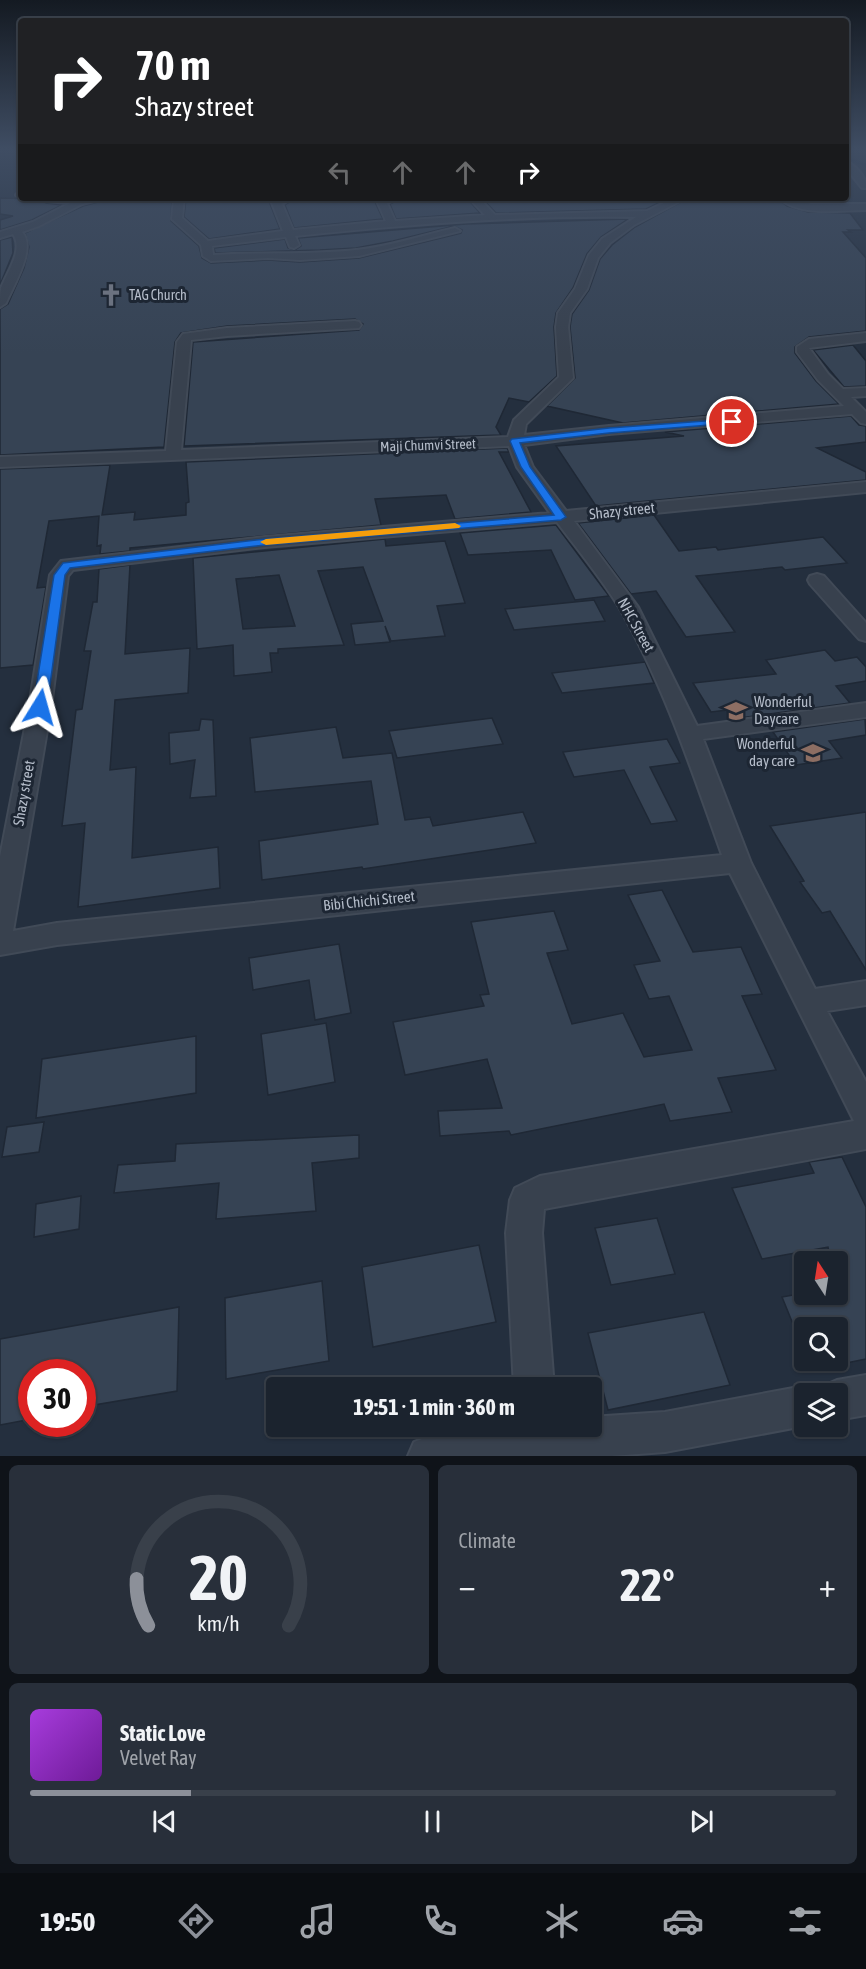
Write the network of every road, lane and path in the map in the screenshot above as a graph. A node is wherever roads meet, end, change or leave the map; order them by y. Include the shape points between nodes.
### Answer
1 (49, 218) edge
2 (177, 218) edge
3 (284, 218) edge
4 (389, 218) edge
5 (493, 218) edge
6 (642, 218) edge
7 (469, 219) junction
8 (392, 224) junction
9 (15, 231) junction
10 (290, 232) junction
11 (0, 235) edge
12 (206, 244) junction
13 (296, 250) junction
14 (268, 255) junction
15 (319, 256) junction
16 (0, 303) edge
17 (355, 326) dead end
18 (866, 337) edge
19 (866, 392) edge
20 (839, 394) junction
21 (854, 410) junction
22 (866, 420) edge
23 (515, 441) junction
24 (173, 456) junction
25 (0, 462) edge
26 (866, 487) edge
27 (561, 517) junction
28 (817, 580) dead end
29 (866, 635) edge
30 (866, 710) edge
31 (690, 734) junction
32 (738, 863) junction
33 (0, 929) edge
34 (0, 944) edge
35 (866, 993) edge
36 (807, 1002) junction
37 (866, 1113) edge
38 (866, 1134) edge
39 (533, 1377) edge
40 (866, 1395) edge
41 (848, 1398) edge
42 (794, 1408) edge
43 (538, 1441) edge
44 (428, 1456) edge

1 - 9 street
2 - 12 street
3 - 10 street
4 - 8 street
5 - 7 street
6 - 23 street via 606,240 593,257 581,289 564,314 566,378 519,423
7 - 8 street
7 - 15 street via 469,225 450,233 366,252
8 - 10 street
9 - 11 street
9 - 16 street via 20,235 22,250
10 - 12 street
10 - 13 street
12 - 14 street via 211,258
13 - 14 street
13 - 15 street via 315,250
14 - 15 street
17 - 24 street via 187,337 183,342
18 - 20 street via 809,343 803,347 808,360
19 - 20 street
20 - 21 street
21 - 22 street
21 - 23 street, Maji Chumvi Street
23 - 24 street, Maji Chumvi Street
23 - 27 street, NHC Street via 525,467
24 - 25 street, Maji Chumvi Street
26 - 27 street, Shazy street
27 - 31 street, NHC Street via 628,607
27 - 33 street, Shazy street via 265,542 63,567
28 - 29 street
30 - 31 street
31 - 32 street, NHC Street
32 - 34 street, Bibi Chichi Street via 57,934
32 - 36 street, NHC Street
35 - 36 street
36 - 37 street, NHC Street
38 - 39 street via 540,1192 526,1200 524,1233
40 - 41 street
42 - 43 street via 665,1432
43 - 44 street

